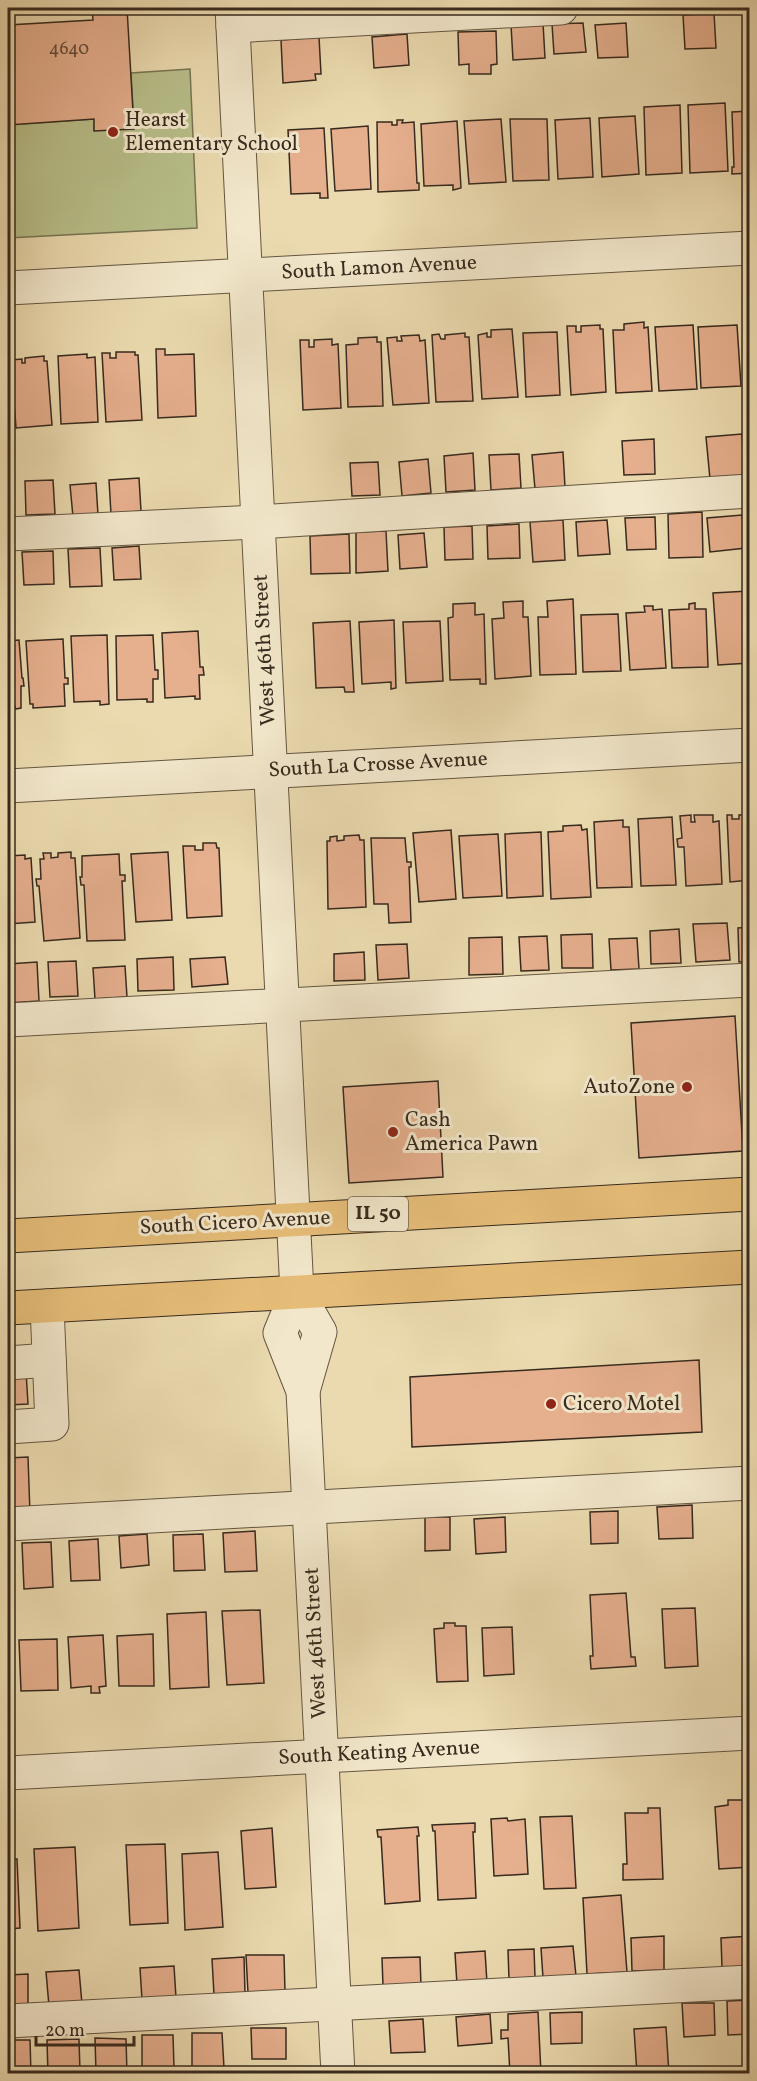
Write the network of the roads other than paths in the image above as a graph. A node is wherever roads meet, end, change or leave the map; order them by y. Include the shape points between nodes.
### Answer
1 (561, 8) edge
2 (232, 17) edge
3 (750, 248) edge
4 (246, 275) junction
5 (8, 288) edge
6 (750, 491) edge
7 (258, 522) junction
8 (8, 534) edge
9 (750, 745) edge
10 (271, 771) junction
11 (8, 786) edge
12 (750, 980) edge
13 (283, 1005) junction
14 (8, 1020) edge
15 (750, 1194) edge
16 (294, 1219) junction
17 (8, 1236) edge
18 (750, 1267) edge
19 (297, 1292) junction
20 (46, 1306) junction
21 (8, 1308) edge
22 (49, 1360) junction
23 (8, 1363) edge
24 (8, 1426) edge
25 (750, 1483) edge
26 (309, 1508) junction
27 (8, 1524) edge
28 (750, 1733) edge
29 (322, 1756) junction
30 (8, 1773) edge
31 (750, 1982) edge
32 (334, 2004) junction
33 (8, 2021) edge
34 (338, 2073) edge

1 - 2 street
2 - 4 street, West 46th Street
3 - 4 street, South Lamon Avenue
4 - 5 street, South Lamon Avenue
4 - 7 street, West 46th Street
6 - 7 street
7 - 8 street
7 - 10 street, West 46th Street
9 - 10 street, South La Crosse Avenue
10 - 11 street, South La Crosse Avenue
10 - 13 street, West 46th Street
12 - 13 street
13 - 14 street
13 - 16 street, West 46th Street
15 - 16 main road, South Cicero Avenue / IL 50
16 - 17 main road, South Cicero Avenue / IL 50
16 - 19 street, West 46th Street
18 - 19 main road
19 - 20 main road
19 - 26 street, West 46th Street via 320,1332 303,1391
20 - 21 main road
20 - 22 street
22 - 23 street
22 - 24 street via 52,1424
25 - 26 street
26 - 27 street
26 - 29 street, West 46th Street
28 - 29 street, South Keating Avenue
29 - 30 street, South Keating Avenue
29 - 32 street, West 46th Street
31 - 32 street
32 - 33 street
32 - 34 street, West 46th Street

